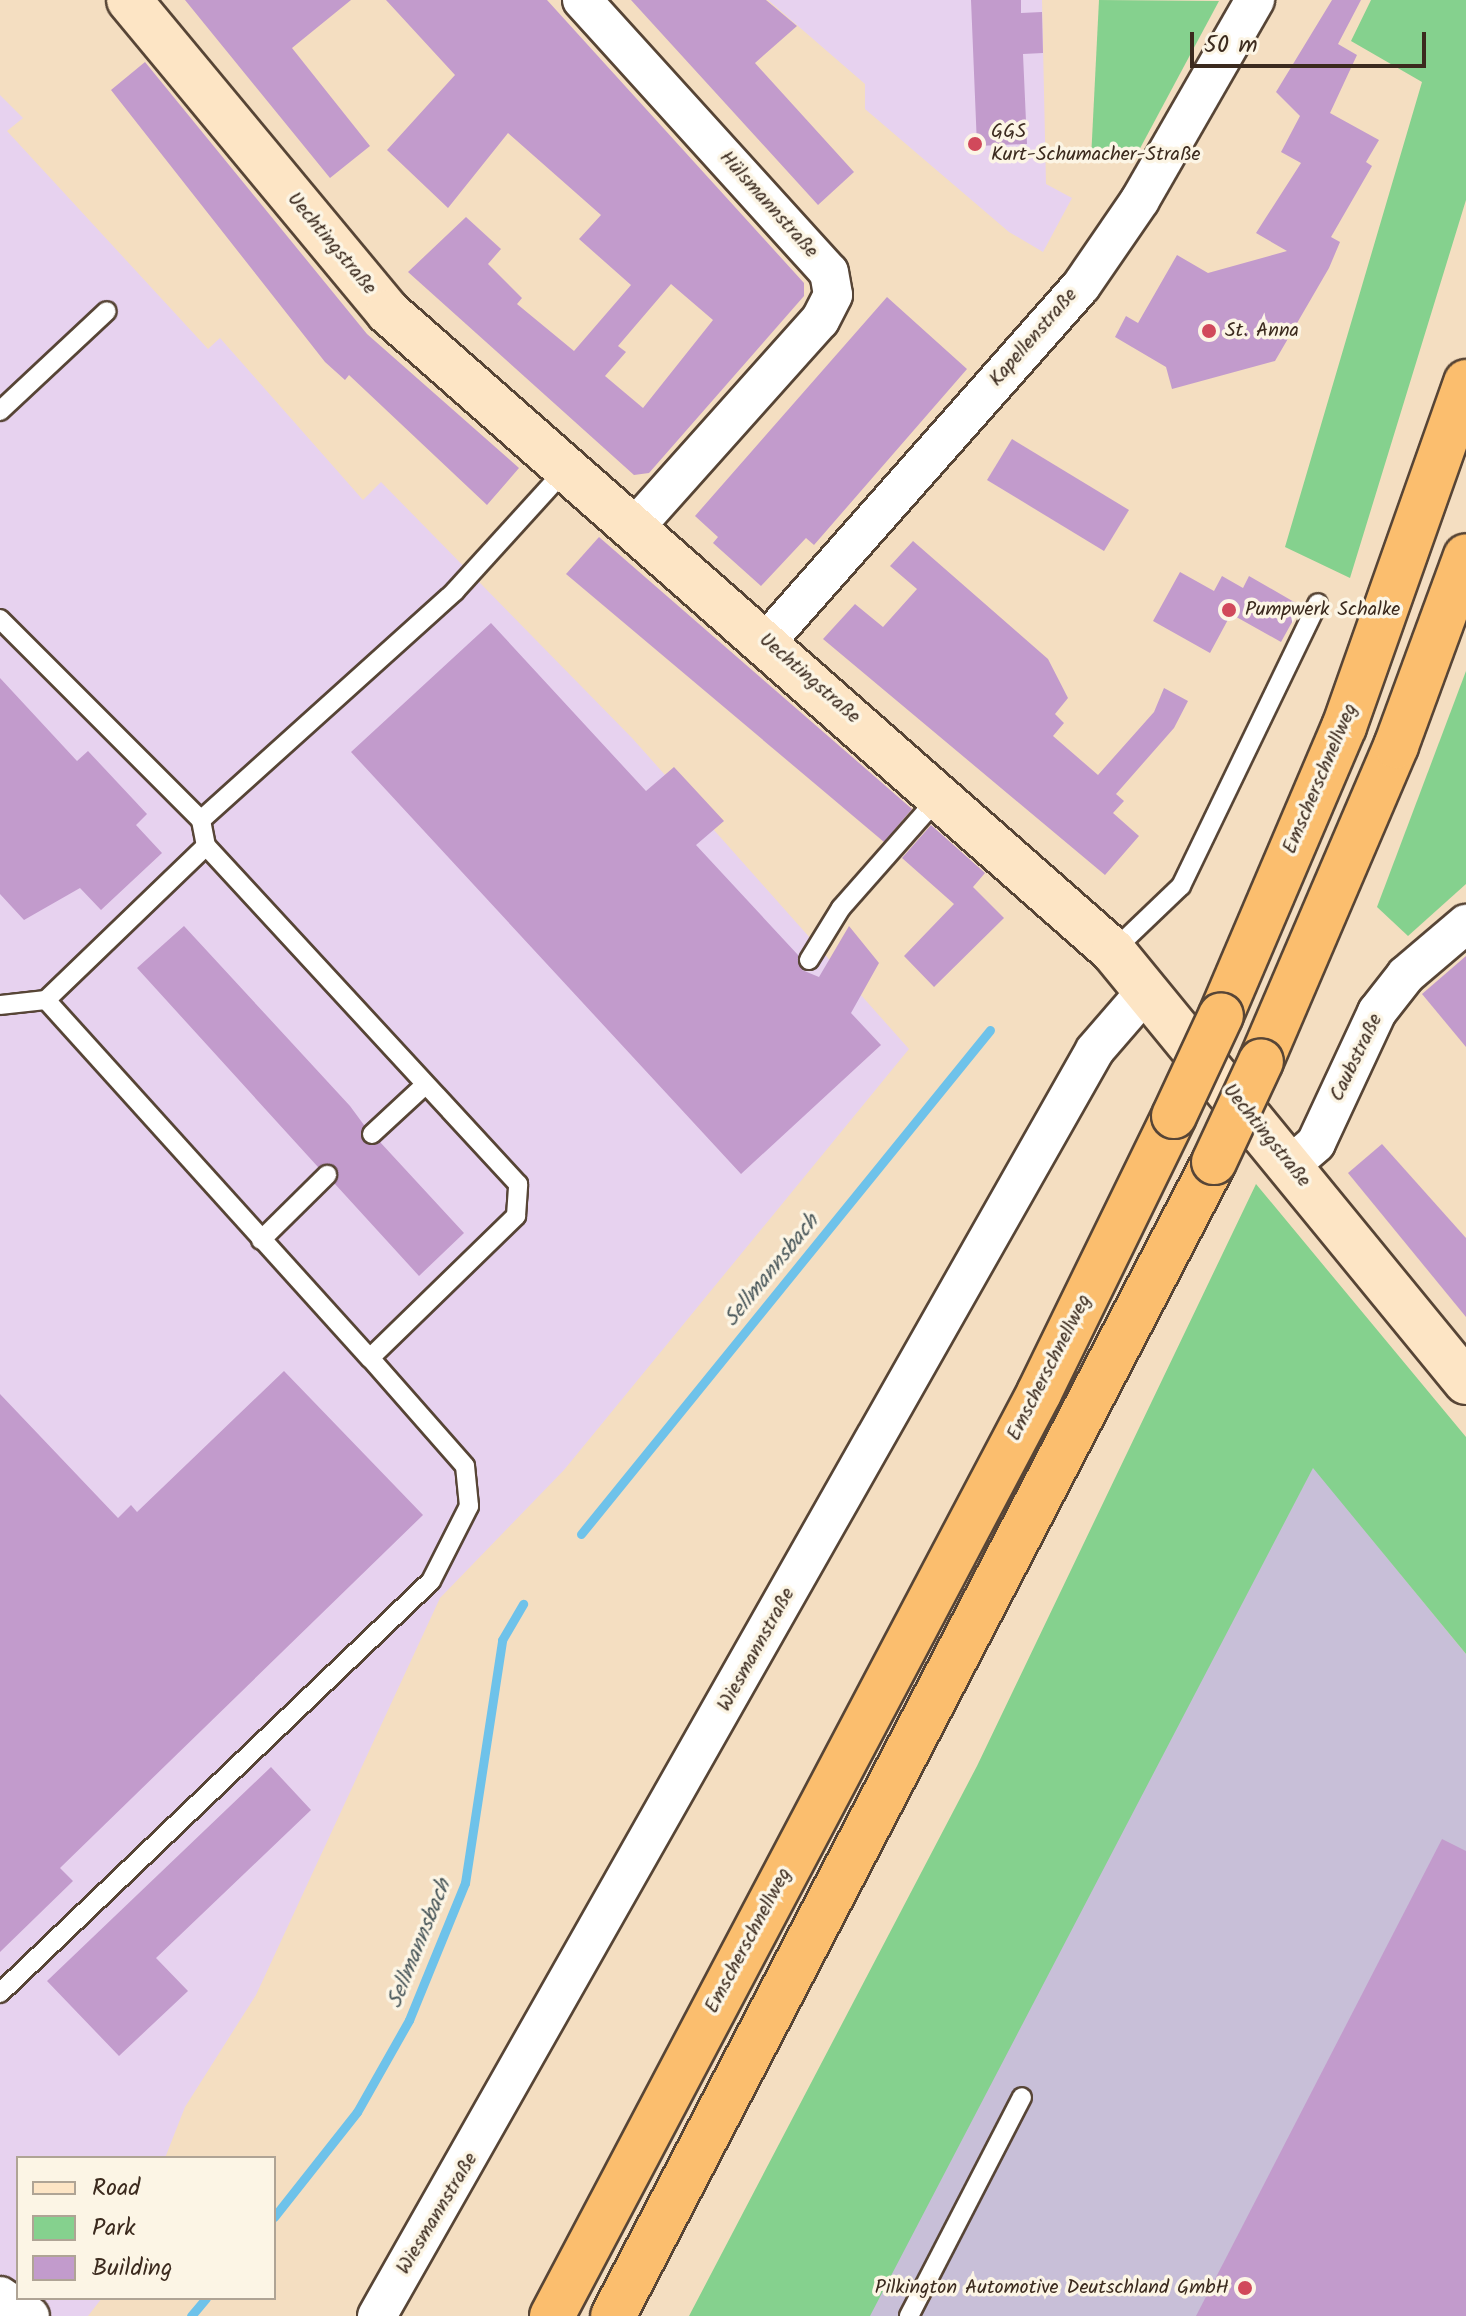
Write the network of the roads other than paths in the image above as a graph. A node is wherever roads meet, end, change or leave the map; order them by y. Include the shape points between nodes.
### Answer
1 (129, 0) edge
2 (582, 0) edge
3 (1255, 0) edge
4 (107, 311) dead end
5 (1466, 382) edge
6 (0, 411) edge
7 (565, 470) junction
8 (634, 528) junction
9 (1466, 556) edge
10 (1318, 603) dead end
11 (0, 619) edge
12 (766, 642) junction
13 (941, 794) junction
14 (201, 820) junction
15 (206, 846) junction
16 (1466, 924) edge
17 (1113, 951) junction
18 (809, 960) dead end
19 (1147, 990) junction
20 (46, 1000) junction
21 (0, 1005) edge
22 (425, 1085) junction
23 (372, 1134) dead end
24 (1291, 1165) junction
25 (327, 1175) dead end
26 (261, 1240) junction
27 (370, 1358) junction
28 (1466, 1382) edge
29 (0, 1993) edge
30 (1022, 2097) dead end
31 (377, 2316) edge
32 (552, 2316) edge
33 (613, 2316) edge
34 (909, 2316) edge

1 - 7 street, Uechtingstraße via 388,312
2 - 8 street, Hülsmannstraße via 829,272 833,295 820,320
3 - 12 street, Kapellenstraße via 1140,200 1081,286
4 - 6 lane
5 - 32 highway, Emscherschnellweg, bridge via 1344,727 1174,1116 1039,1393
7 - 8 street, Uechtingstraße
7 - 14 lane via 455,591
8 - 12 street, Uechtingstraße
9 - 33 highway, bridge via 1396,746 1214,1162
10 - 17 lane via 1181,886
11 - 14 lane
12 - 13 street, Uechtingstraße
13 - 17 street, Uechtingstraße
13 - 18 lane via 841,908
14 - 15 lane
15 - 20 lane
15 - 22 lane
16 - 24 street, Caubstraße via 1406,975 1377,1012 1316,1143
17 - 19 street, Uechtingstraße
19 - 24 street, Uechtingstraße
19 - 31 street, Wiesmannstraße via 1095,1050
20 - 21 lane
20 - 26 lane
22 - 23 lane
22 - 27 lane via 518,1184 516,1216
24 - 28 street, Uechtingstraße
25 - 26 lane
26 - 27 lane
27 - 29 lane via 465,1466 469,1506 431,1581
30 - 34 lane

